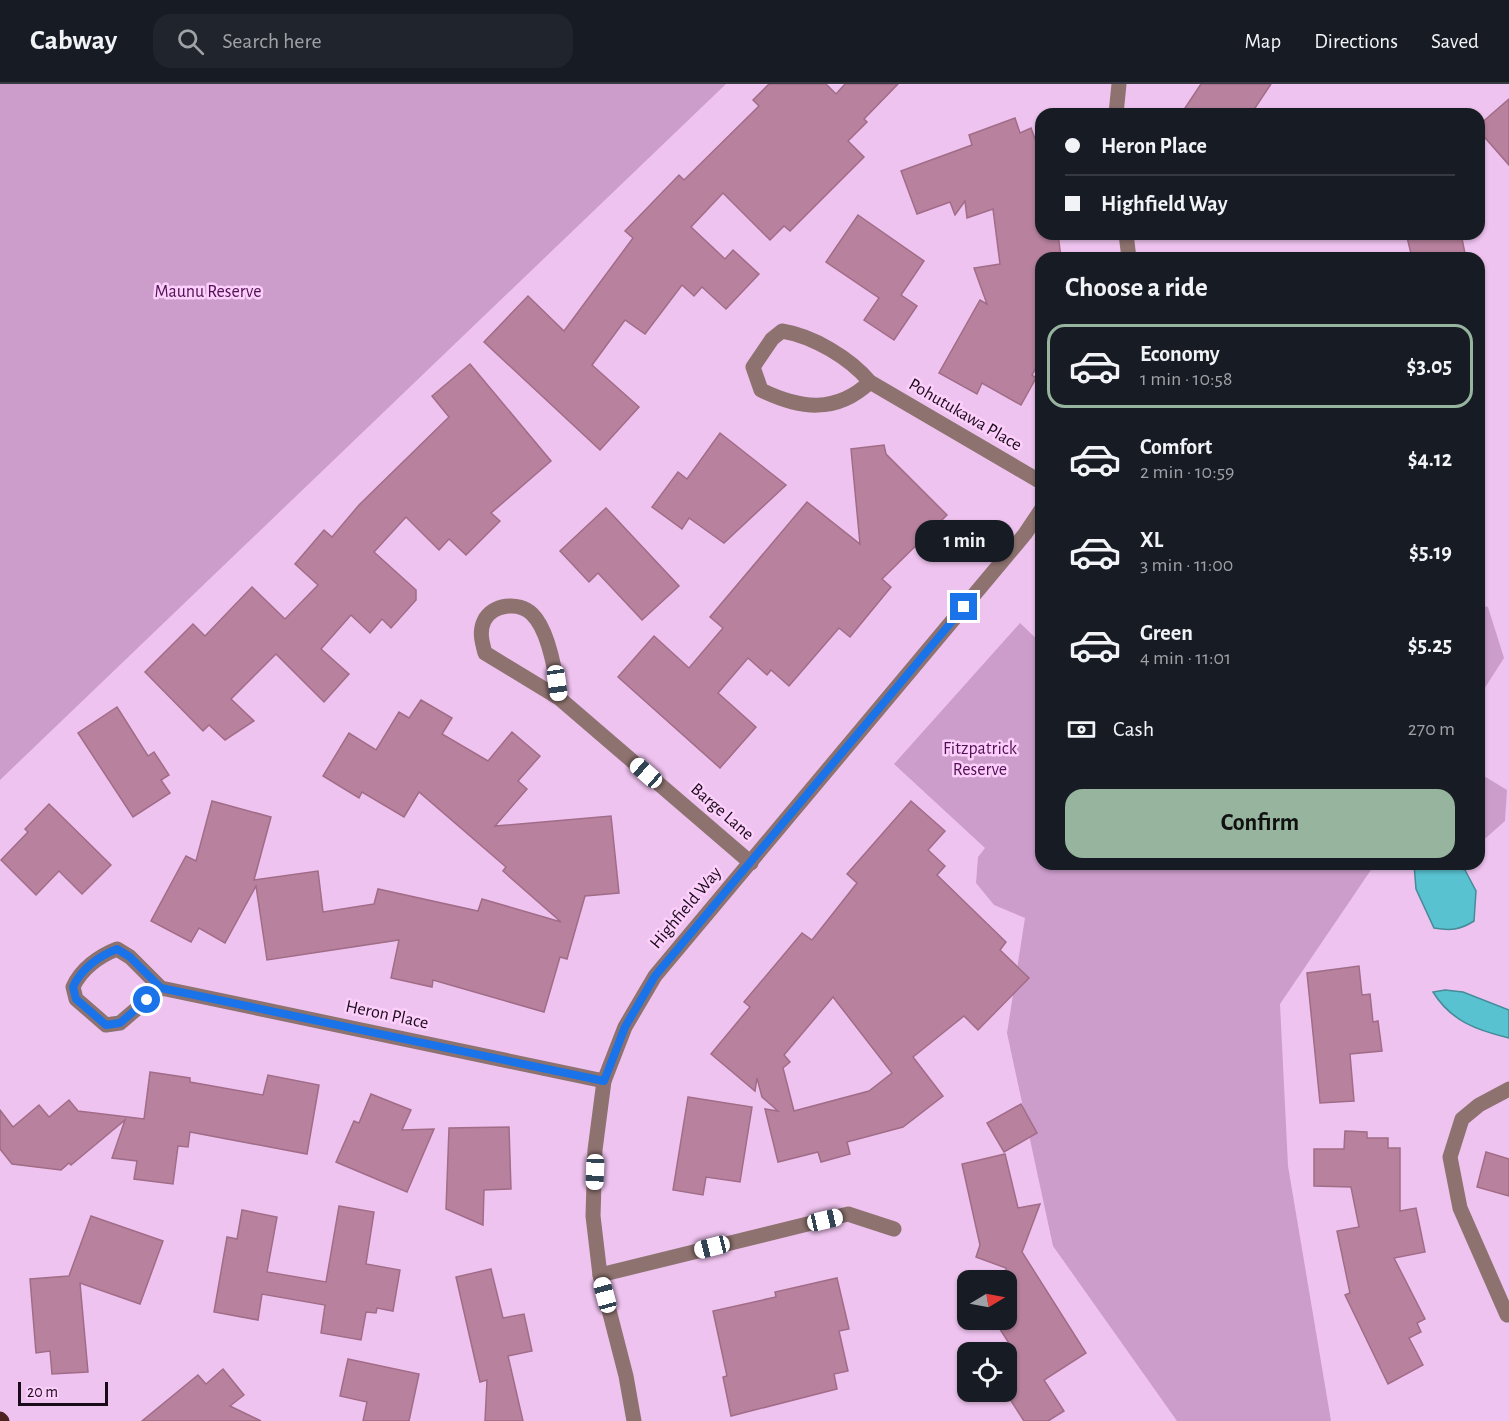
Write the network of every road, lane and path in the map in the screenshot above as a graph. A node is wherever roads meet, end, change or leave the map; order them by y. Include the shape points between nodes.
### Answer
1 (1119, 84) edge
2 (1117, 108) edge
3 (870, 382) junction
4 (1035, 478) edge
5 (1035, 519) edge
6 (559, 698) junction
7 (751, 863) junction
8 (161, 988) junction
9 (604, 1081) junction
10 (1509, 1089) edge
11 (894, 1229) dead end
12 (600, 1275) junction
13 (1507, 1315) dead end
14 (634, 1421) edge

1 - 2 street
3 - 3 street, Pohutukawa Place via 856,395 816,407 801,406 761,390 753,368 782,331 799,334 848,361
3 - 4 street, Pohutukawa Place
5 - 7 street, Highfield Way
6 - 6 street, Barge Lane via 485,653 481,636 484,620 494,610 516,606 532,614 555,669
6 - 7 street, Barge Lane
7 - 9 street, Highfield Way via 655,976 625,1027
8 - 8 street via 120,1023 106,1025 76,999 73,987 102,955 117,949
8 - 9 street, Heron Place
9 - 12 street, Highfield Way via 595,1150 593,1216
10 - 13 street via 1462,1119 1450,1157 1460,1208
11 - 12 street via 848,1215
12 - 14 street, Highfield Way

